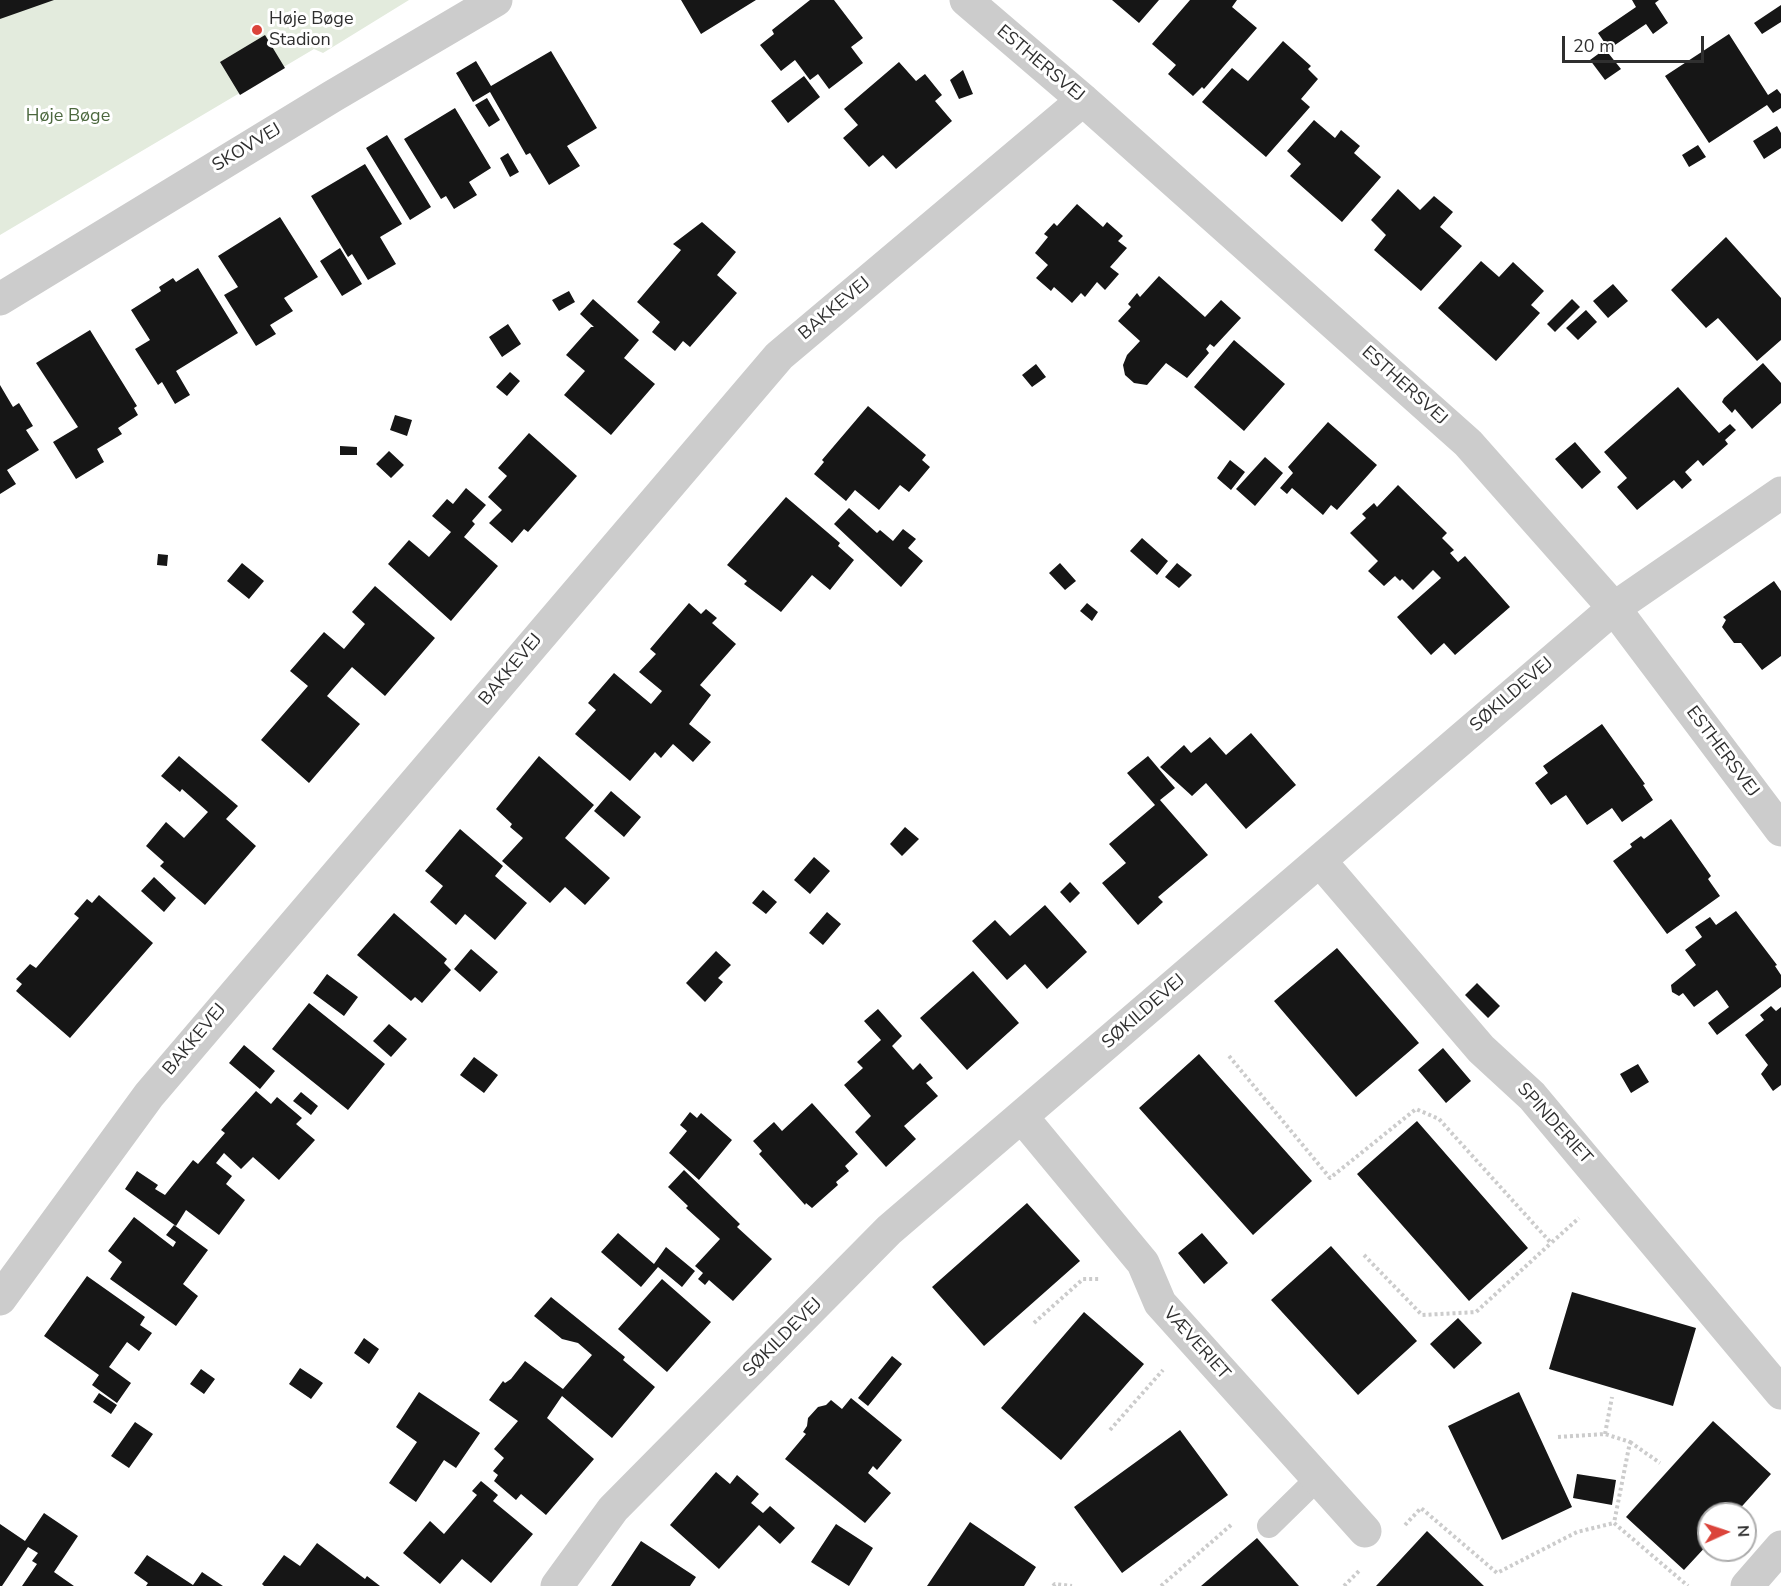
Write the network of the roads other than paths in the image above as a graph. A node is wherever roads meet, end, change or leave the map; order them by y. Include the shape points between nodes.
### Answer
1 (496, 0) edge
2 (966, 0) edge
3 (1083, 100) junction
4 (0, 299) edge
5 (1781, 494) edge
6 (1614, 608) junction
7 (1781, 830) edge
8 (1320, 861) junction
9 (1022, 1117) junction
10 (0, 1299) edge
11 (1781, 1393) edge
12 (1317, 1479) junction
13 (1269, 1526) road end
14 (1365, 1531) dead end
15 (1781, 1547) edge
16 (557, 1586) edge
17 (1747, 1586) edge

1 - 4 street, SKOVVEJ
2 - 3 street, ESTHERSVEJ
3 - 6 street, ESTHERSVEJ via 1468,443
3 - 10 street, BAKKEVEJ via 779,356 149,1095
5 - 6 street, SØKILDEVEJ
6 - 7 street, ESTHERSVEJ
6 - 8 street, SØKILDEVEJ
8 - 9 street, SØKILDEVEJ
8 - 11 street, SPINDERIET via 1481,1049 1532,1096
9 - 12 street, VÆVERIET via 1143,1263 1160,1303
9 - 16 street, SØKILDEVEJ via 889,1230 613,1509
12 - 13 lane
12 - 14 street, VÆVERIET
15 - 17 street

